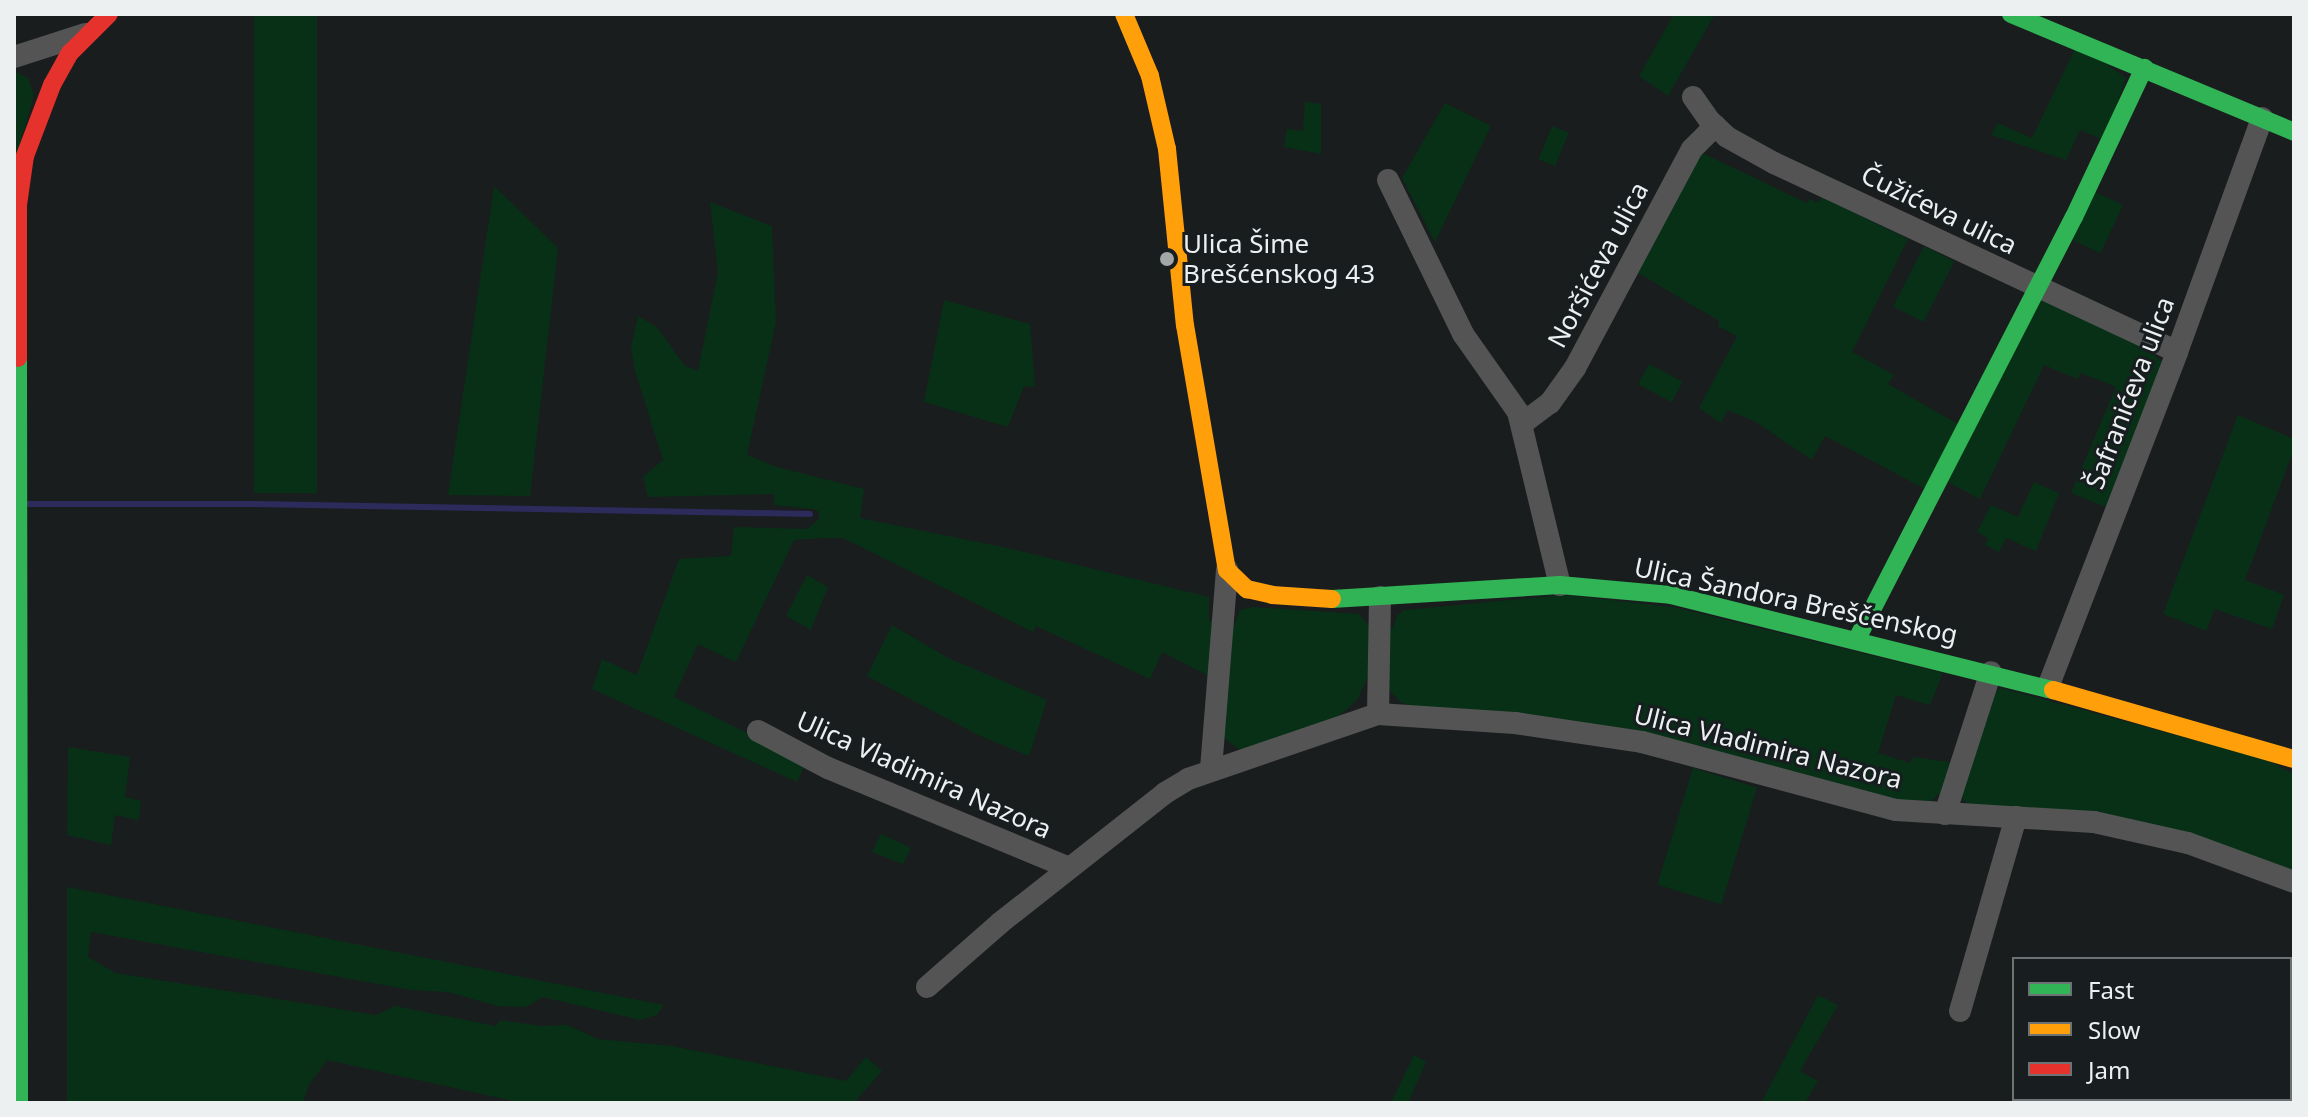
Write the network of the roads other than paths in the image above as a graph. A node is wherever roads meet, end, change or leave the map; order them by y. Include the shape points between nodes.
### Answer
1 (109, 14) edge
2 (1124, 14) edge
3 (2011, 14) edge
4 (85, 34) junction
5 (14, 57) edge
6 (2144, 68) junction
7 (1693, 97) dead end
8 (2262, 118) junction
9 (1715, 126) junction
10 (2294, 132) edge
11 (1388, 180) dead end
12 (2037, 288) junction
13 (2177, 352) junction
14 (1523, 423) junction
15 (16, 489) edge
16 (15, 529) edge
17 (1227, 570) junction
18 (1560, 585) junction
19 (1380, 597) junction
20 (1858, 637) junction
21 (1991, 672) junction
22 (2048, 687) junction
23 (1378, 714) junction
24 (758, 731) dead end
25 (2294, 759) edge
26 (1211, 769) junction
27 (1945, 814) junction
28 (2016, 817) junction
29 (1069, 868) junction
30 (2294, 882) edge
31 (927, 987) dead end
32 (1960, 1011) dead end
33 (19, 1103) edge

1 - 4 street
2 - 17 street via 1150,76 1167,149 1185,325
3 - 6 street
4 - 5 street
4 - 15 street via 52,85 22,175 16,236
6 - 8 street
6 - 12 street
7 - 9 street, Čužićeva ulica
8 - 10 street
8 - 13 street, Šafranićeva ulica
9 - 12 street, Čužićeva ulica via 1774,163
9 - 14 street, Noršićeva ulica via 1692,149 1575,368 1550,403
11 - 14 street via 1463,334
12 - 13 street, Čužićeva ulica
12 - 20 street
13 - 22 street, Šafranićeva ulica
14 - 18 street
15 - 16 street
16 - 33 street
17 - 19 street, Ulica Šandora Breščenskog via 1247,589 1272,595
17 - 26 street
18 - 19 street, Ulica Šandora Breščenskog
18 - 20 street, Ulica Šandora Breščenskog via 1671,595
19 - 23 street
20 - 21 street, Ulica Šandora Breščenskog
21 - 22 street, Ulica Šandora Breščenskog
21 - 27 street
22 - 25 street, Ulica Šandora Breščenskog
23 - 26 street, Ulica Vladimira Nazora
23 - 27 street, Ulica Vladimira Nazora via 1515,723 1642,742 1880,806
24 - 29 street, Ulica Vladimira Nazora via 841,773
26 - 29 street, Ulica Vladimira Nazora via 1165,793
27 - 28 street, Ulica Vladimira Nazora
28 - 30 street, Ulica Vladimira Nazora via 2067,819 2149,833
28 - 32 street
29 - 31 street, Ulica Vladimira Nazora

